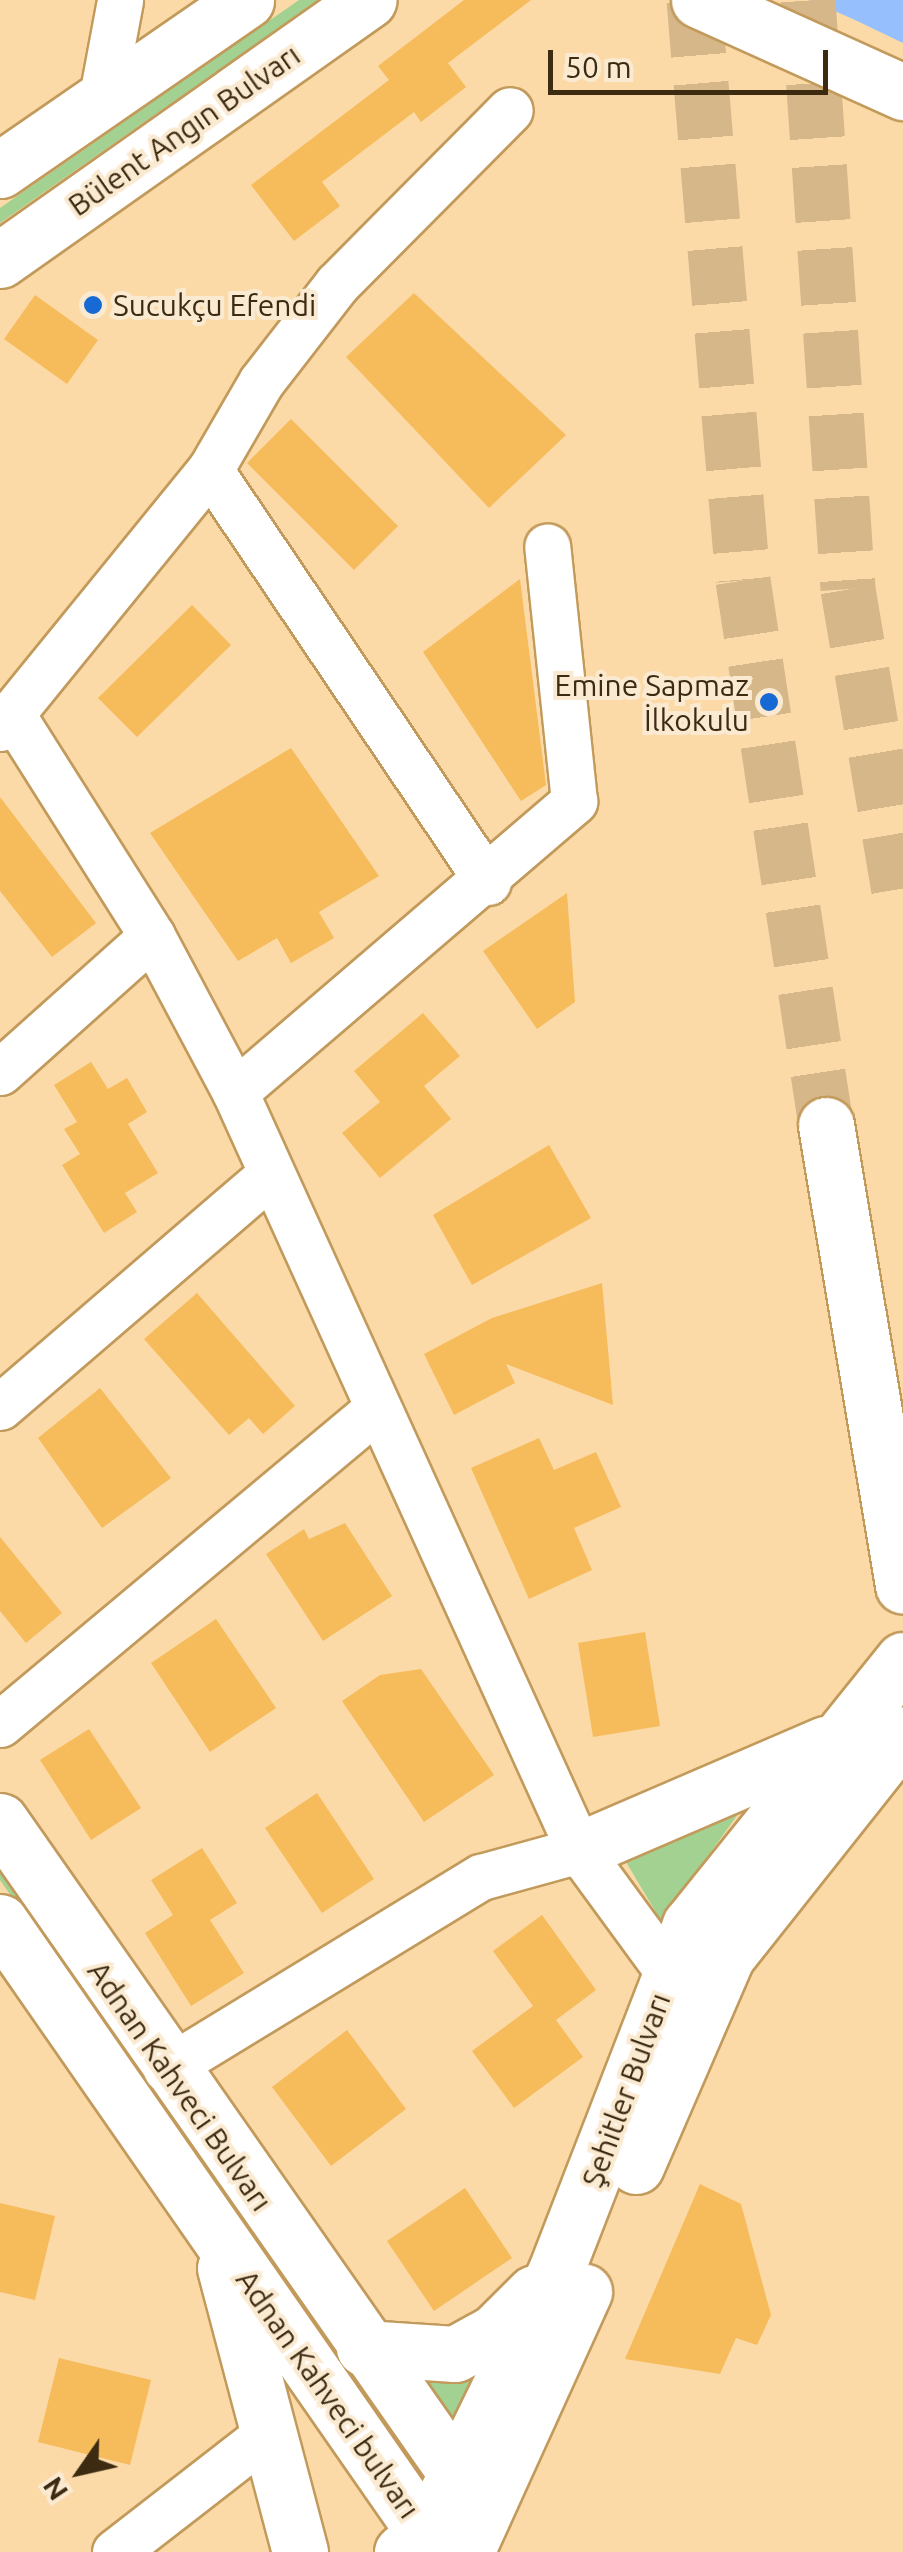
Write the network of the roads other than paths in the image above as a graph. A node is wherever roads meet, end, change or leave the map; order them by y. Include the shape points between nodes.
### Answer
1 (120, 0) edge
2 (246, 0) edge
3 (369, 0) edge
4 (699, 0) edge
5 (903, 92) edge
6 (100, 102) junction
7 (510, 110) dead end
8 (0, 170) edge
9 (0, 260) edge
10 (210, 470) junction
11 (548, 546) dead end
12 (6, 722) edge
13 (488, 882) junction
14 (152, 936) junction
15 (0, 1072) edge
16 (234, 1092) junction
17 (826, 1125) tunnel mouth
18 (271, 1174) junction
19 (0, 1407) edge
20 (375, 1410) junction
21 (903, 1586) edge
22 (903, 1660) edge
23 (0, 1724) edge
24 (903, 1734) edge
25 (832, 1741) junction
26 (0, 1822) edge
27 (579, 1850) junction
28 (0, 1922) edge
29 (669, 1973) junction
30 (166, 2069) junction
31 (216, 2236) junction
32 (555, 2274) junction
33 (364, 2348) junction
34 (267, 2434) junction
35 (446, 2530) edge
36 (115, 2552) edge
37 (300, 2552) edge

1 - 6 street
2 - 6 main road
3 - 9 main road, Bülent Angın Bulvarı
4 - 5 main road
6 - 8 main road
7 - 10 street via 338,284 261,382
10 - 12 street
10 - 13 street
11 - 13 street via 574,801
12 - 14 street
13 - 16 street
14 - 15 street
14 - 16 street
16 - 18 street
17 - 21 main road
18 - 19 street
18 - 20 street
20 - 23 street
20 - 27 street
22 - 25 main road, Şehitler Bulvarı
24 - 35 main road, Şehitler Bulvarı via 727,1956
25 - 27 main road
25 - 29 main road, Şehitler Bulvarı via 690,1925
26 - 30 main road, Adnan Kahveci Bulvarı
27 - 29 street
27 - 30 street via 481,1877
28 - 31 main road, Adnan Kahveci Bulvarı
29 - 32 main road, Şehitler Bulvarı
30 - 33 main road, Adnan Kahveci Bulvarı
31 - 34 main road
31 - 35 main road, Adnan Kahveci bulvarı
32 - 33 main road via 496,2332 455,2354
32 - 35 main road, Şehitler Bulvarı
33 - 35 main road, Adnan Kahveci bulvarı
34 - 36 street via 244,2444
34 - 37 main road

